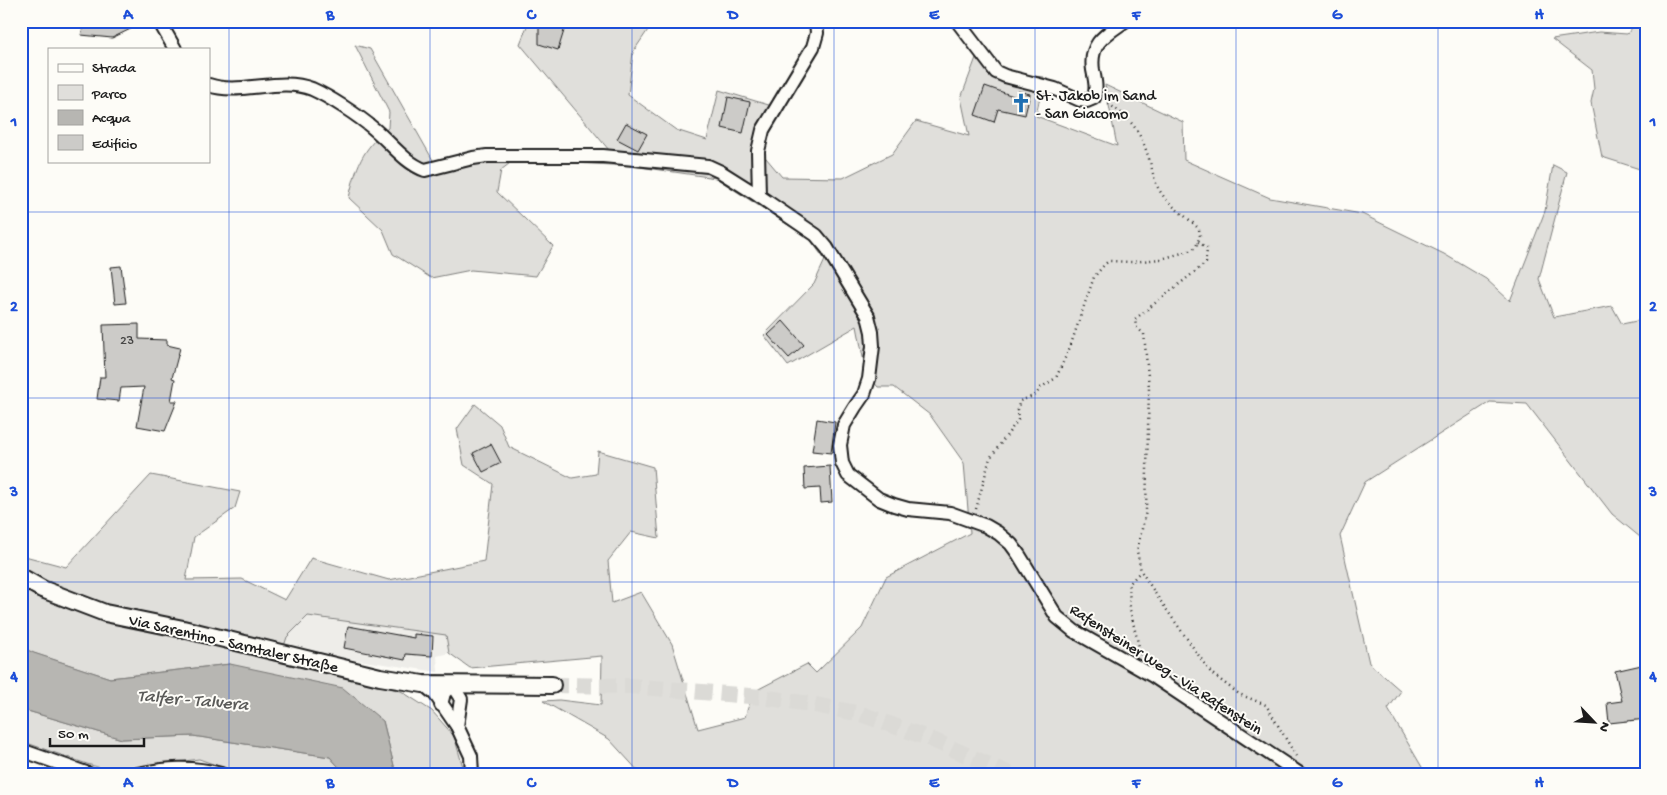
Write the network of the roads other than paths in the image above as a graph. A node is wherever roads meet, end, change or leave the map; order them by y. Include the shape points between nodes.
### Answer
1 (159, 21) edge
2 (816, 21) edge
3 (957, 21) edge
4 (1125, 21) edge
5 (174, 48) edge
6 (210, 85) edge
7 (759, 196) junction
8 (21, 577) edge
9 (423, 684) junction
10 (552, 685) tunnel mouth
11 (457, 692) junction
12 (441, 705) junction
13 (457, 726) junction
14 (21, 750) edge
15 (89, 774) edge
16 (137, 774) edge
17 (221, 774) edge
18 (472, 774) edge
19 (1300, 774) edge

1 - 5 street
2 - 7 street via 813,47 763,130 758,151
3 - 4 street via 996,72 1087,101 1094,98 1097,90 1092,58 1095,47
6 - 7 street, Rafensteiner Weg - Via Rafenstein via 230,88 289,84 310,89 368,124 412,163 425,170 487,156 624,157 708,166
7 - 19 street, Rafensteiner Weg - Via Rafenstein via 816,235 828,248 868,316 873,346 869,379 864,394 844,425 840,446 842,463 848,475 879,499 894,505 950,514 972,520 998,533 1019,555 1057,617 1074,631 1153,676
8 - 9 main road, Via Sarentino - Sarntaler Straße via 42,589 105,613
9 - 11 main road, Via Sarentino - Sarntaler Straße
9 - 12 street via 435,694
10 - 11 main road, Via Sarentino - Sarntaler Straße via 480,685
11 - 12 street via 444,693
11 - 13 street
12 - 13 street
13 - 18 street via 471,756
14 - 15 street
16 - 17 street via 198,768

